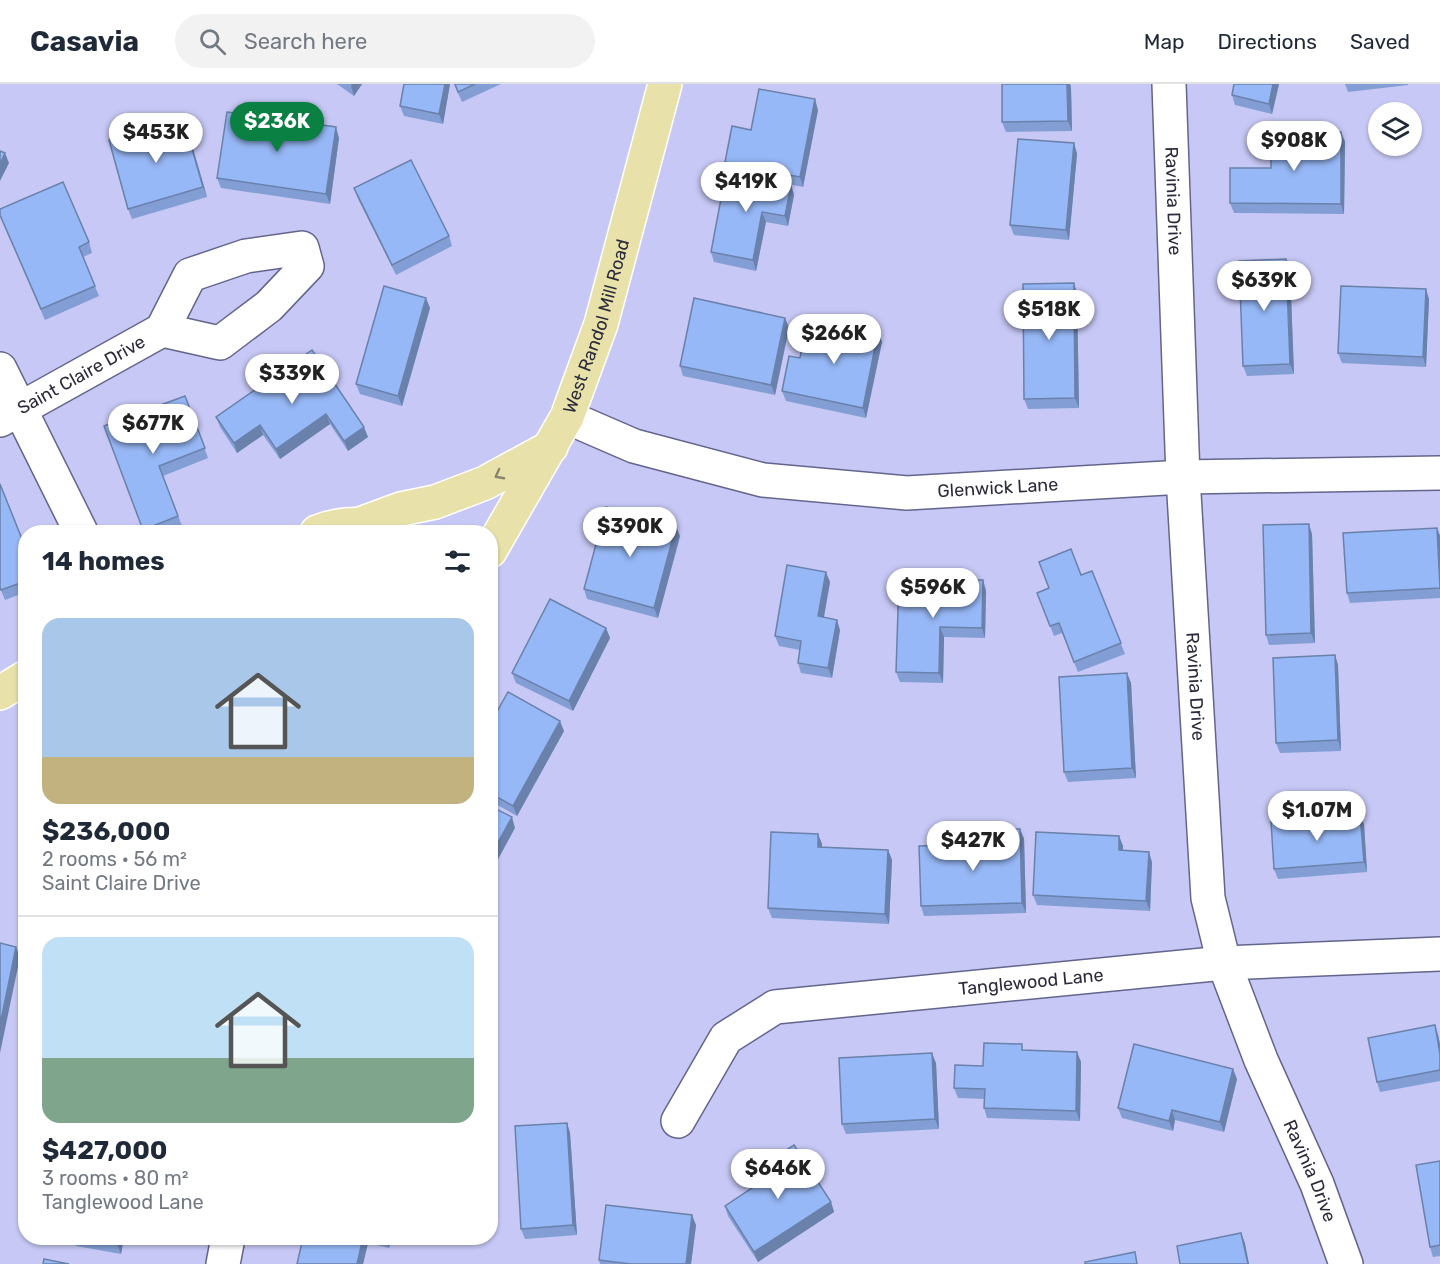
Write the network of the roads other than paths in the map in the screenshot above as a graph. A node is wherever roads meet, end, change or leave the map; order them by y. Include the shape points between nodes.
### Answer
1 (665, 84) edge
2 (1169, 84) edge
3 (162, 330) dead end
4 (0, 369) edge
5 (10, 415) edge
6 (567, 417) junction
7 (550, 447) junction
8 (1440, 473) edge
9 (1184, 477) junction
10 (363, 524) junction
11 (77, 525) edge
12 (355, 525) edge
13 (368, 525) edge
14 (498, 537) edge
15 (18, 682) edge
16 (0, 693) edge
17 (1440, 954) edge
18 (1224, 963) junction
19 (678, 1121) dead end
20 (227, 1245) edge
21 (223, 1264) edge
22 (1346, 1264) edge

1 - 6 main road, West Randol Mill Road via 601,324
2 - 9 street, Ravinia Drive
3 - 5 street, Saint Claire Drive
4 - 5 street
5 - 11 street
6 - 7 main road, West Randol Mill Road
6 - 9 street, Glenwick Lane via 634,446 763,480 907,493
7 -> 10 main road via 485,483 435,502 401,508
7 - 14 main road, West Randol Mill Road
8 - 9 street, Glenwick Lane
9 - 18 street, Ravinia Drive via 1208,898
10 - 12 main road
10 - 13 main road
15 - 16 main road
17 - 18 street, Tanglewood Lane
18 - 19 street, Tanglewood Lane via 775,1007 726,1038
18 - 22 street, Ravinia Drive via 1261,1060 1317,1184
20 - 21 street

